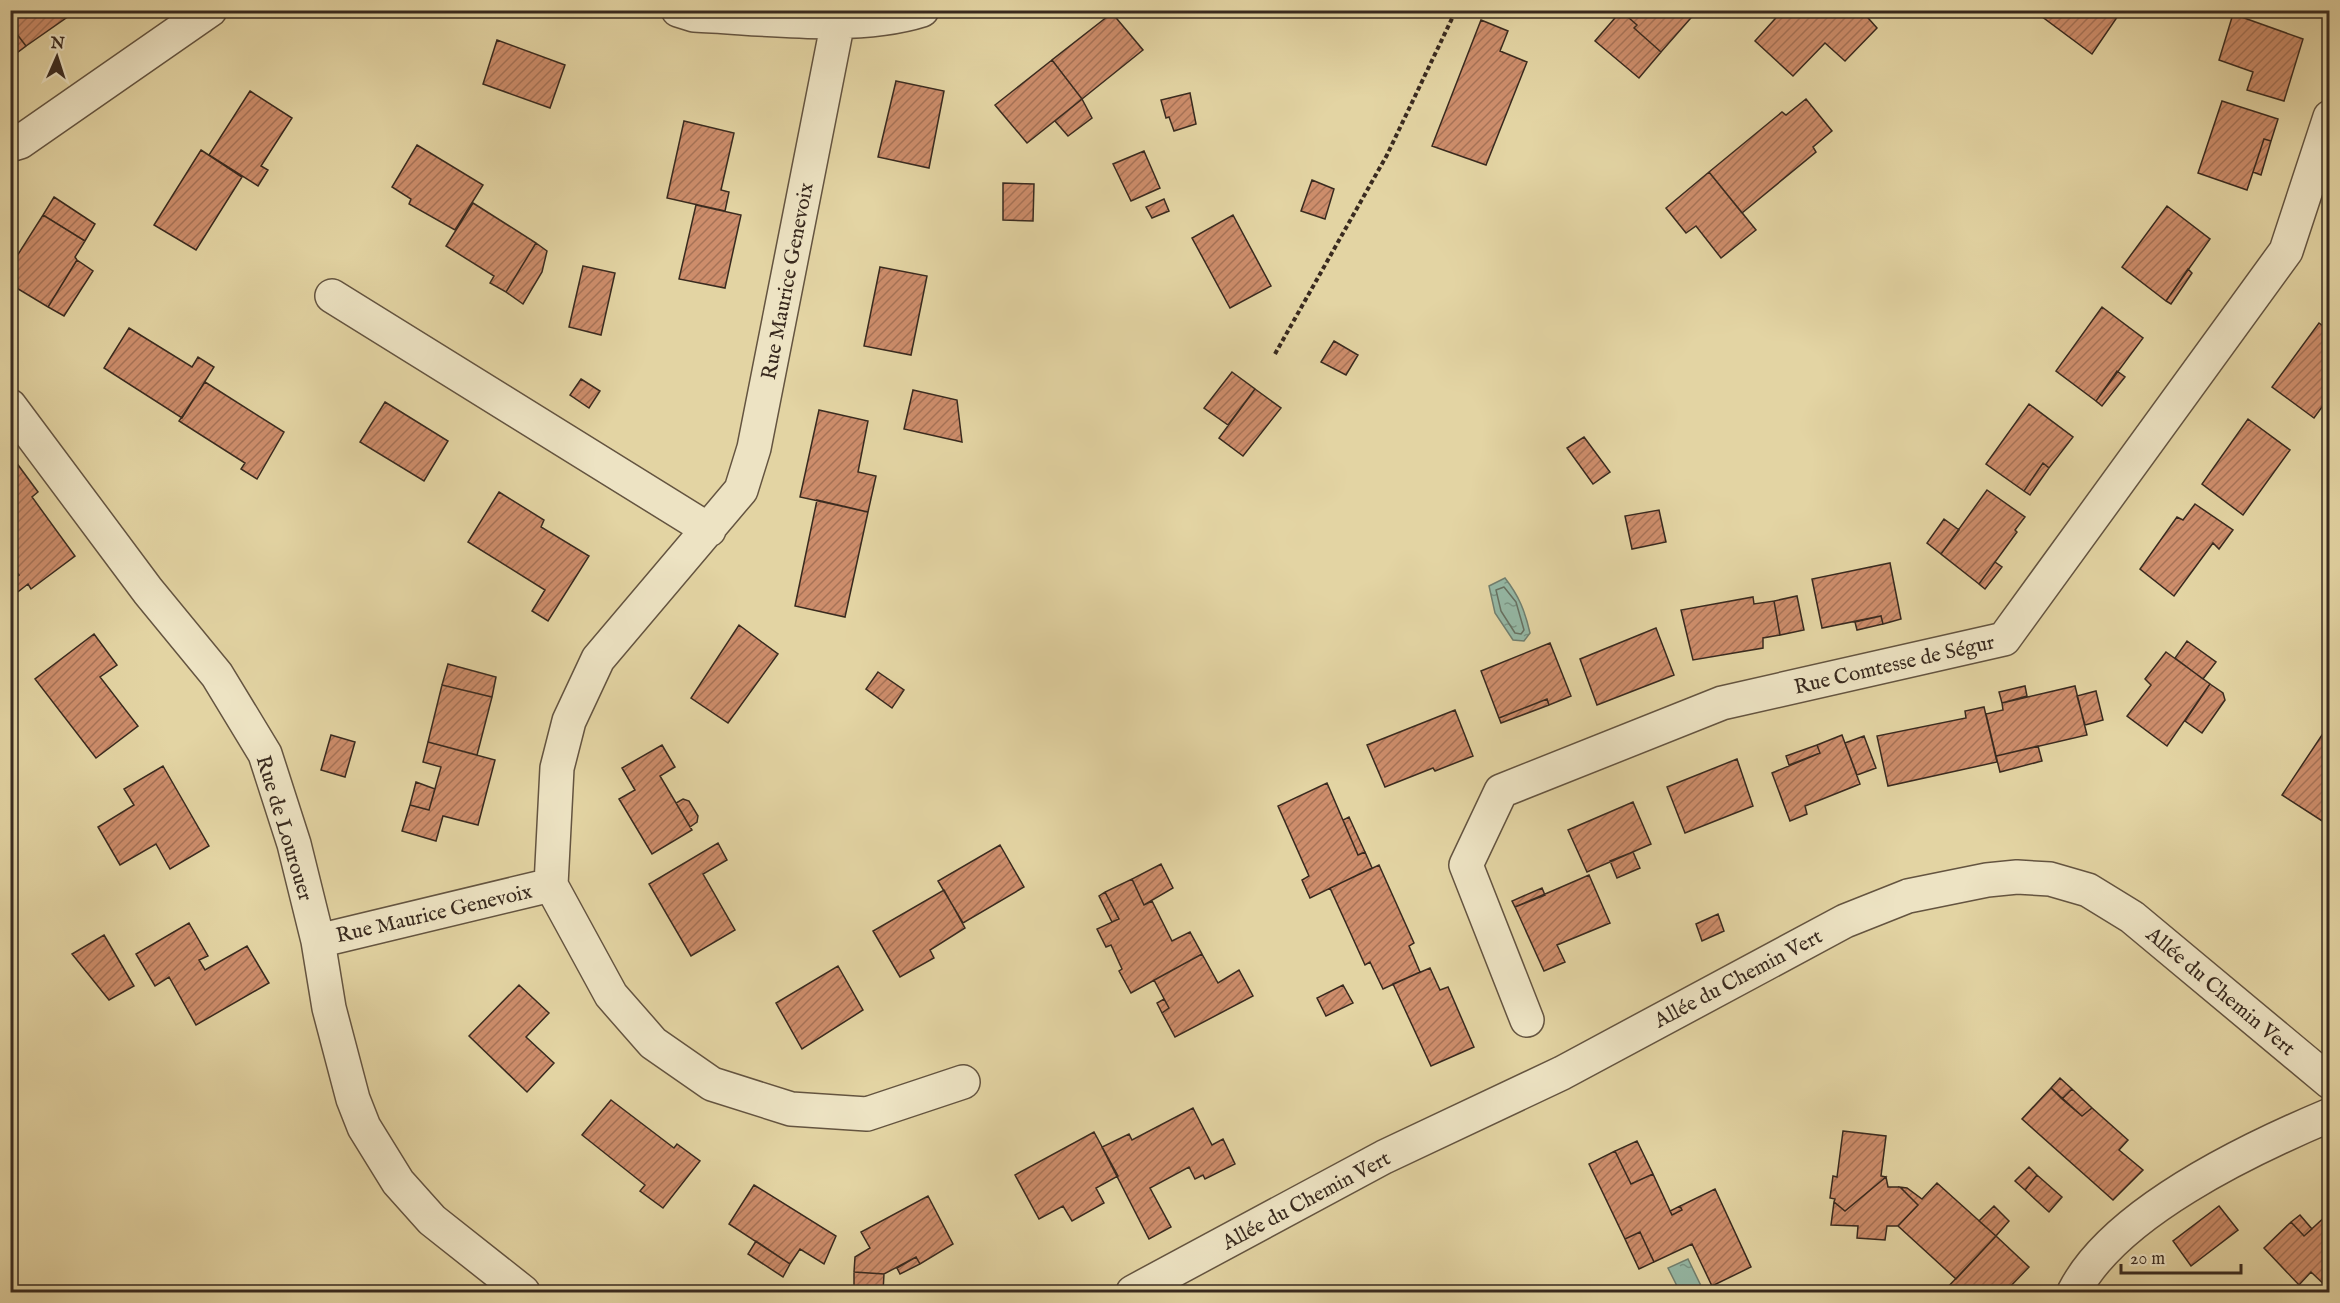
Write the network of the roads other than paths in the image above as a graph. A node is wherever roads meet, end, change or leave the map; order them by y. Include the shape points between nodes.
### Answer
1 (210, 10) edge
2 (678, 10) edge
3 (922, 10) edge
4 (838, 21) junction
5 (2330, 117) edge
6 (10, 145) edge
7 (332, 296) dead end
8 (10, 406) edge
9 (709, 530) junction
10 (551, 885) junction
11 (318, 941) junction
12 (1527, 1020) dead end
13 (963, 1082) dead end
14 (2330, 1082) edge
15 (2330, 1115) edge
16 (523, 1293) edge
17 (1133, 1293) edge
18 (2074, 1293) edge

1 - 6 street via 20,142
2 - 4 street via 694,15
3 - 4 street via 908,15
4 - 9 street, Rue Maurice Genevoix via 754,448 741,490
5 - 12 street, Rue Comtesse de Ségur via 2286,251 2004,639 1722,703 1501,791 1466,865
7 - 9 street
8 - 11 street, Rue de Lourouer via 148,591 217,675 265,754 294,844
9 - 10 street, Rue Maurice Genevoix via 598,659 569,721 557,768
10 - 11 street, Rue Maurice Genevoix
10 - 13 street, Rue Maurice Genevoix via 611,995 653,1043 712,1084 791,1109 867,1114
11 - 16 street, Rue de Lourouer via 329,1008 364,1127 398,1182 432,1220
14 - 17 street, Allée du Chemin Vert via 2132,917 2088,890 2050,879 1986,880 1908,896 1845,921 1562,1073 1384,1157
15 - 18 street via 2247,1153 2148,1214 2098,1254

